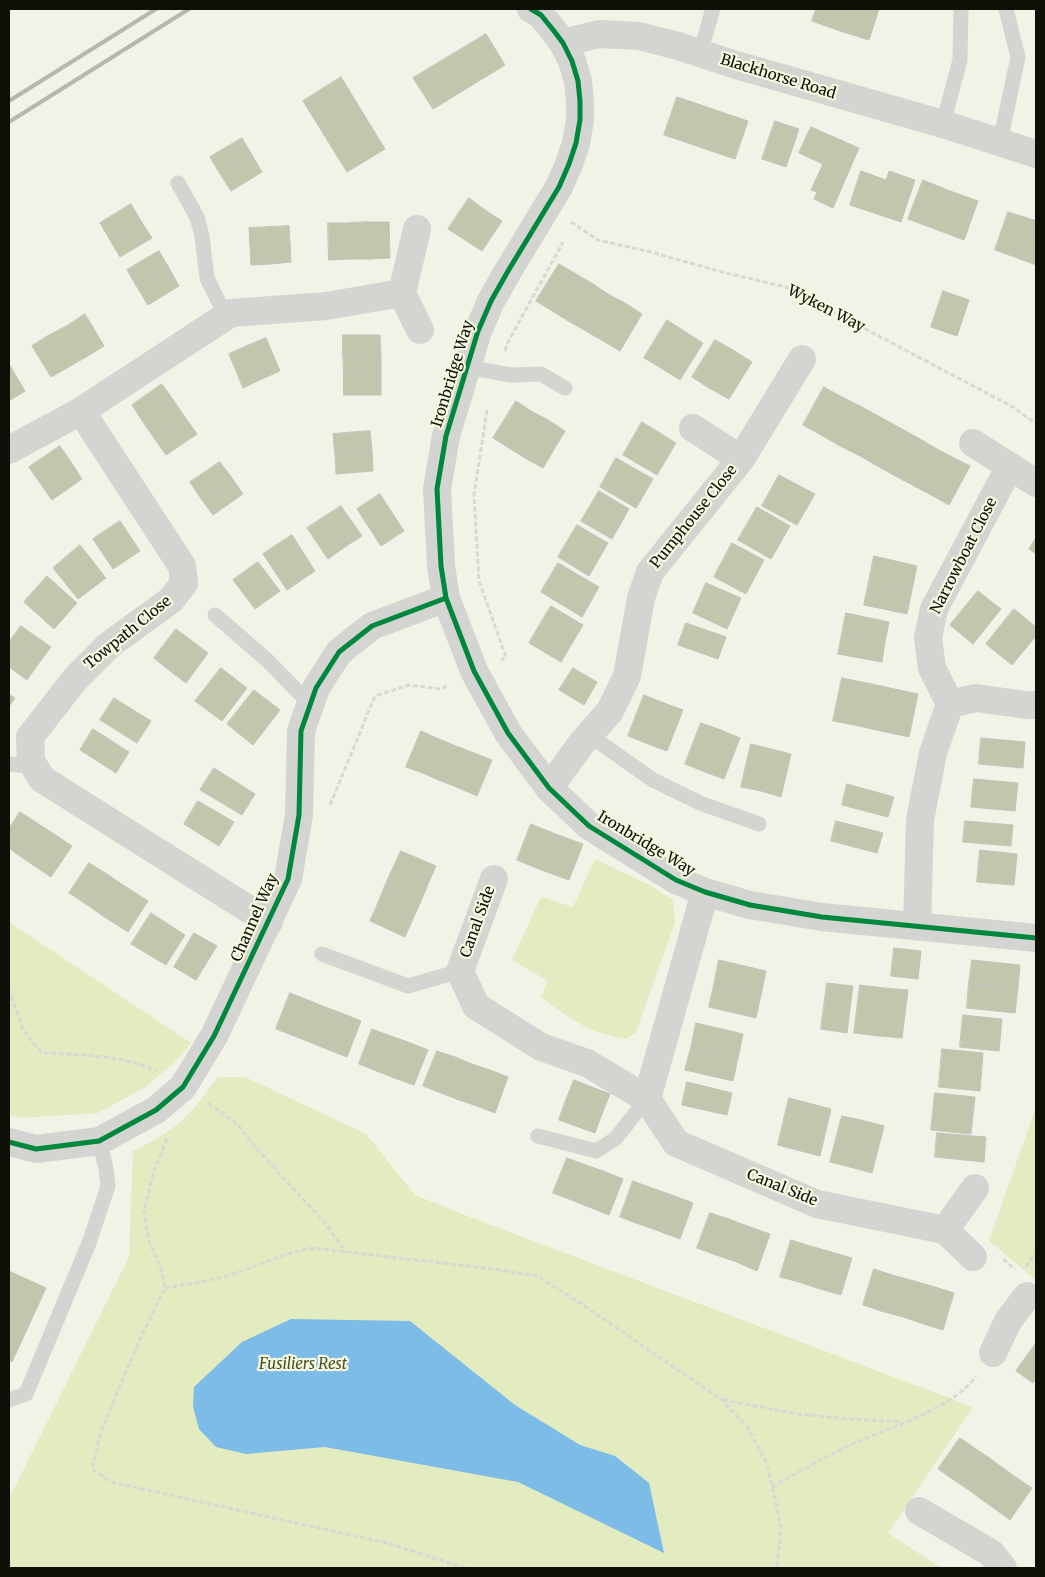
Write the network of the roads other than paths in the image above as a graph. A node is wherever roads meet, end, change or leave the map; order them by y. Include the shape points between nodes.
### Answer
1 (532, 9) edge
2 (712, 9) edge
3 (961, 9) edge
4 (1006, 9) edge
5 (562, 43) junction
6 (700, 53) junction
7 (943, 124) junction
8 (1000, 142) junction
9 (1036, 154) edge
10 (178, 183) dead end
11 (416, 229) dead end
12 (402, 293) junction
13 (226, 317) junction
14 (420, 330) dead end
15 (802, 359) dead end
16 (466, 367) junction
17 (565, 388) dead end
18 (81, 411) junction
19 (693, 428) dead end
20 (974, 443) dead end
21 (9, 450) edge
22 (741, 459) junction
23 (1010, 466) junction
24 (1036, 483) edge
25 (446, 598) junction
26 (215, 616) dead end
27 (310, 704) junction
28 (950, 704) junction
29 (1036, 705) edge
30 (589, 734) junction
31 (22, 765) edge
32 (549, 788) junction
33 (759, 824) dead end
34 (494, 879) dead end
35 (705, 892) junction
36 (269, 922) junction
37 (917, 926) junction
38 (1036, 938) edge
39 (322, 954) dead end
40 (460, 971) junction
41 (647, 1099) junction
42 (538, 1136) dead end
43 (9, 1142) edge
44 (99, 1142) junction
45 (975, 1188) dead end
46 (945, 1230) junction
47 (973, 1257) dead end
48 (1024, 1294) edge
49 (993, 1353) road end
50 (9, 1400) edge
51 (919, 1511) dead end
52 (1003, 1568) edge

1 - 5 street via 541,15
2 - 6 lane
3 - 7 lane via 960,60
4 - 8 lane via 1018,57
5 - 6 street, Blackhorse Road via 599,34 618,34 639,36
5 - 16 street, Ironbridge Way via 578,81 580,120 576,143 547,207 491,301
6 - 7 street, Blackhorse Road
7 - 8 street, Blackhorse Road
8 - 9 street, Blackhorse Road
10 - 13 lane via 197,217 207,278
11 - 12 street
12 - 13 street via 326,306 231,313
12 - 14 street
13 - 18 street
15 - 22 street, Pumphouse Close
16 - 17 lane via 511,375 541,374
16 - 25 street, Ironbridge Way via 446,436 438,489 441,566
18 - 21 street
18 - 31 street, Towpath Close via 182,566 184,583 171,600 109,645 76,678 30,736 31,761
19 - 22 street, Pumphouse Close
20 - 23 street
22 - 30 street, Pumphouse Close via 650,572 641,598 627,676 610,711
23 - 24 street
23 - 28 street, Narrowboat Close via 934,610 928,638 932,668
25 - 27 street, Channel Way via 372,626 339,652 316,688
25 - 32 street, Ironbridge Way via 474,672 508,733
26 - 27 lane
27 - 36 street, Channel Way via 301,732 299,815 288,879
28 - 29 street via 976,698
28 - 37 street via 932,753 920,820
30 - 32 street, Pumphouse Close
30 - 33 lane via 653,780 700,803
31 - 36 street, Towpath Close
32 - 35 street, Ironbridge Way via 589,826 676,880
34 - 40 street, Canal Side
35 - 37 street, Ironbridge Way via 750,905
35 - 41 street
36 - 44 street, Channel Way via 214,1036 183,1087 156,1110
37 - 38 street, Ironbridge Way
39 - 40 lane via 408,986
40 - 41 street, Canal Side via 476,1006 541,1047 587,1063
41 - 42 lane via 615,1139 596,1150
41 - 46 street, Canal Side via 676,1144 817,1204
43 - 44 street, Channel Way via 36,1148
44 - 50 lane via 108,1186 89,1243 26,1394
45 - 46 street
46 - 47 street
48 - 49 street
51 - 52 street via 991,1553

